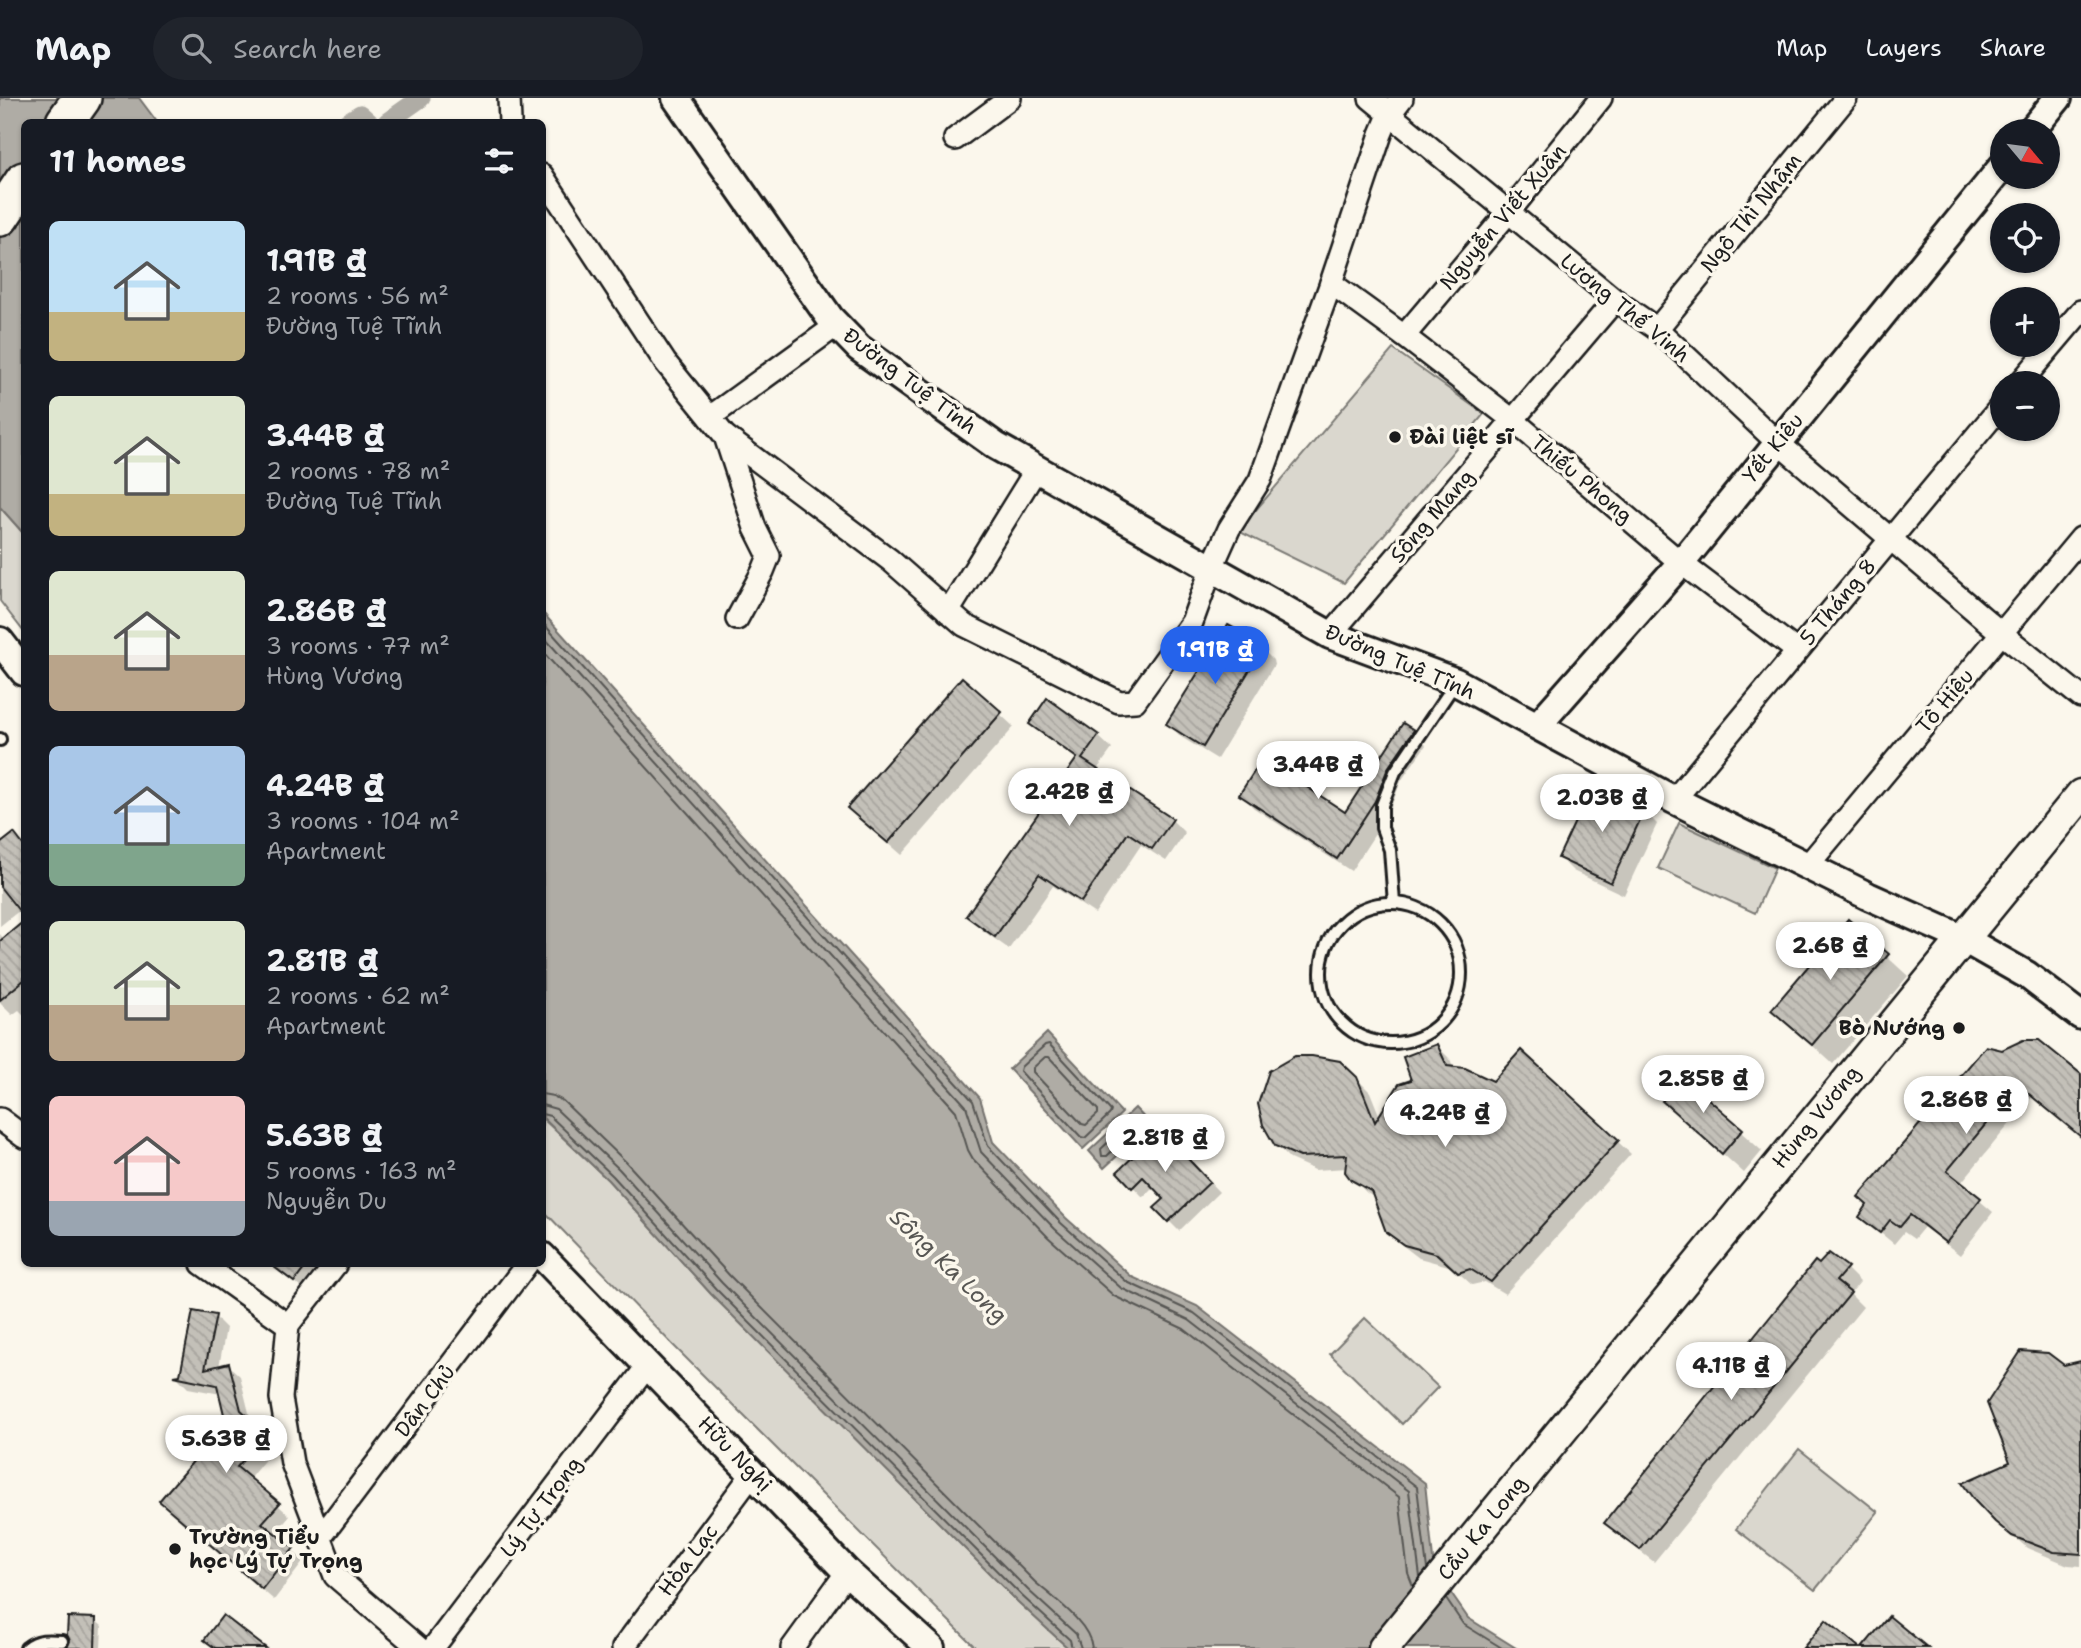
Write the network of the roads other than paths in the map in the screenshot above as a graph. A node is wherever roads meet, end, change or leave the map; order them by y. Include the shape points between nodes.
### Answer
1 (82, 98) edge
2 (509, 98) edge
3 (1010, 98) edge
4 (1370, 98) edge
5 (1601, 98) edge
6 (1846, 98) edge
7 (2058, 98) edge
8 (679, 99) edge
9 (1396, 106) edge
10 (67, 119) edge
11 (510, 119) edge
12 (2041, 119) edge
13 (955, 139) dead end
14 (546, 181) edge
15 (1990, 182) edge
16 (21, 185) edge
17 (1508, 213) junction
18 (0, 216) edge
19 (1331, 284) junction
20 (1615, 300) junction
21 (2081, 311) edge
22 (837, 325) junction
23 (1657, 329) junction
24 (1404, 336) junction
25 (2030, 371) edge
26 (710, 417) junction
27 (1990, 419) edge
28 (1514, 421) junction
29 (725, 436) junction
30 (1777, 442) junction
31 (1037, 468) junction
32 (1891, 538) junction
33 (2081, 538) edge
34 (1681, 563) junction
35 (1212, 567) junction
36 (948, 612) junction
37 (737, 620) dead end
38 (2001, 633) junction
39 (1330, 635) junction
40 (0, 641) edge
41 (1797, 651) junction
42 (21, 668) edge
43 (1456, 682) junction
44 (2081, 697) edge
45 (1538, 725) junction
46 (2081, 795) edge
47 (1674, 800) junction
48 (1808, 864) junction
49 (1394, 903) junction
50 (1962, 938) junction
51 (2081, 1016) edge
52 (0, 1119) edge
53 (21, 1135) edge
54 (546, 1260) edge
55 (206, 1267) edge
56 (333, 1267) edge
57 (525, 1267) edge
58 (288, 1325) junction
59 (648, 1365) junction
60 (1580, 1407) joint
61 (753, 1473) junction
62 (321, 1537) junction
63 (847, 1572) junction
64 (62, 1641) dead end
65 (26, 1648) edge
66 (419, 1648) edge
67 (433, 1648) edge
68 (623, 1648) edge
69 (792, 1648) edge
70 (931, 1648) edge
71 (1384, 1648) edge

1 - 10 highway
2 - 11 street
3 - 13 street
4 - 9 street, Lương Thế Vinh
5 - 17 street, Nguyễn Viết Xuân
6 - 23 street, Ngô Thì Nhậm
7 - 12 street
8 - 22 street, Đường Tuệ Tĩnh
9 - 17 street, Lương Thế Vinh
9 - 19 street
14 - 26 street via 665,362
15 - 30 street, Yết Kiêu
16 - 18 highway
17 - 20 street, Lương Thế Vinh
17 - 24 street, Nguyễn Viết Xuân
19 - 24 street, Thiếu Phong
19 - 35 street via 1260,480
20 - 23 street, Lương Thế Vinh
20 - 28 street, Sông Mang
21 - 25 street
22 - 26 street
22 - 31 street, Đường Tuệ Tĩnh via 859,348 996,446
23 - 30 street, Lương Thế Vinh
24 - 28 street, Thiếu Phong
26 - 29 street
27 - 32 street, 5 Tháng 8
28 - 34 street, Thiếu Phong
28 - 39 street, Sông Mang
29 - 36 street via 890,559
29 - 37 street via 755,528 769,556
30 - 32 street, Lương Thế Vinh
30 - 34 street, Yết Kiêu
31 - 35 street, Đường Tuệ Tĩnh
31 - 36 street
32 - 38 street, Lương Thế Vinh
32 - 41 street, 5 Tháng 8
33 - 38 street, Tô Hiệu
34 - 41 street, Thiếu Phong
34 - 45 street, Yết Kiêu
35 - 36 street via 1192,622 1135,701 1119,702 964,625
35 - 39 street, Đường Tuệ Tĩnh
38 - 44 street, Lương Thế Vinh
38 - 48 street, Tô Hiệu
39 - 43 street, Đường Tuệ Tĩnh
40 - 42 street
41 - 47 street, 5 Tháng 8
43 - 45 street, Đường Tuệ Tĩnh
43 - 49 lane via 1395,772 1382,805
45 - 47 street, Đường Tuệ Tĩnh
46 - 50 main road, Hùng Vương
47 - 48 street, Đường Tuệ Tĩnh
48 - 50 street, Đường Tuệ Tĩnh
49 - 49 lane via 1373,905 1337,928 1321,967 1323,989 1337,1017 1362,1037 1382,1043 1405,1042 1426,1034 1455,1000 1461,978 1459,956 1436,919 1416,907
50 - 51 street, Đường Tuệ Tĩnh via 2027,975
50 - 60 main road, Hùng Vương
52 - 53 street
54 - 59 street, Hữu Nghị
55 - 58 street
56 - 58 street
57 - 62 street, Dân Chủ
58 - 62 street via 281,1398 292,1463
59 - 61 street, Hữu Nghị
59 - 67 street, Lý Tự Trọng
60 - 71 main road, Cầu Ka Long
61 - 63 street, Hữu Nghị
61 - 68 street, Hòa Lạc
62 - 66 street via 335,1576
63 - 69 street
63 - 70 street, Hữu Nghị
64 - 65 lane via 44,1640

